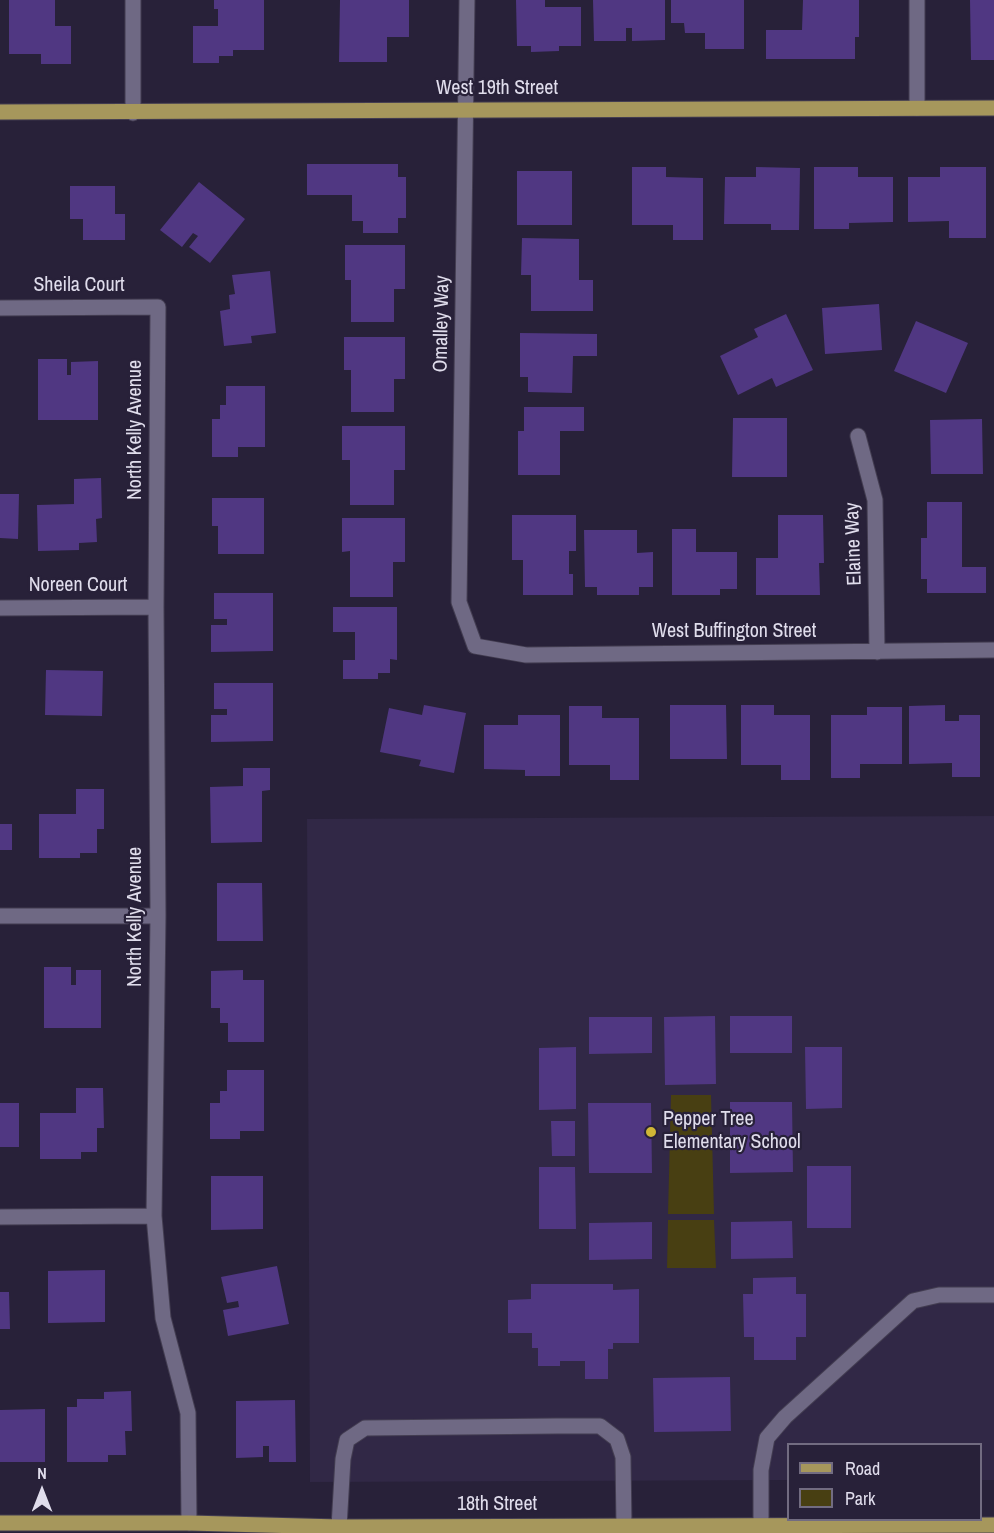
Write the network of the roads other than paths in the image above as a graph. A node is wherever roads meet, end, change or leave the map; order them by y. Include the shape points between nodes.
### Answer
1 (133, 0) edge
2 (467, 0) edge
3 (917, 0) edge
4 (917, 108) junction
5 (994, 108) edge
6 (466, 110) junction
7 (0, 112) edge
8 (133, 113) junction
9 (158, 307) joint
10 (0, 308) edge
11 (858, 436) dead end
12 (156, 607) junction
13 (0, 608) edge
14 (475, 646) joint
15 (994, 650) edge
16 (877, 652) junction
17 (0, 916) edge
18 (158, 916) junction
19 (154, 1216) junction
20 (0, 1217) edge
21 (994, 1295) edge
22 (189, 1523) junction
23 (994, 1525) edge
24 (7, 1526) edge
25 (624, 1526) junction
26 (761, 1526) junction
27 (339, 1527) junction
28 (512, 1529) edge
29 (900, 1530) edge

1 - 8 street
2 - 6 street, Omalley Way
3 - 4 street
4 - 5 main road, West 19th Street
4 - 6 main road, West 19th Street
6 - 8 main road, West 19th Street
6 - 14 street, Omalley Way via 459,602
7 - 8 main road, West 19th Street
9 - 10 street, Sheila Court
9 - 12 street, North Kelly Avenue
11 - 16 street, Elaine Way via 875,500
12 - 13 street, Noreen Court
12 - 18 street, North Kelly Avenue
14 - 16 street, West Buffington Street via 526,655
15 - 16 street, West Buffington Street
17 - 18 street
18 - 19 street, North Kelly Avenue
19 - 20 street
19 - 22 street, North Kelly Avenue via 163,1318 188,1413
21 - 26 street via 939,1295 913,1301 785,1417 767,1438 761,1470
22 - 24 main road, 18th Street
22 - 27 main road, 18th Street
23 - 29 main road, 18th Street
25 - 26 main road, 18th Street
25 - 27 street via 623,1457 617,1439 600,1426 546,1426 365,1428 347,1440
25 - 28 main road, 18th Street
26 - 29 main road, 18th Street
27 - 28 main road, 18th Street

